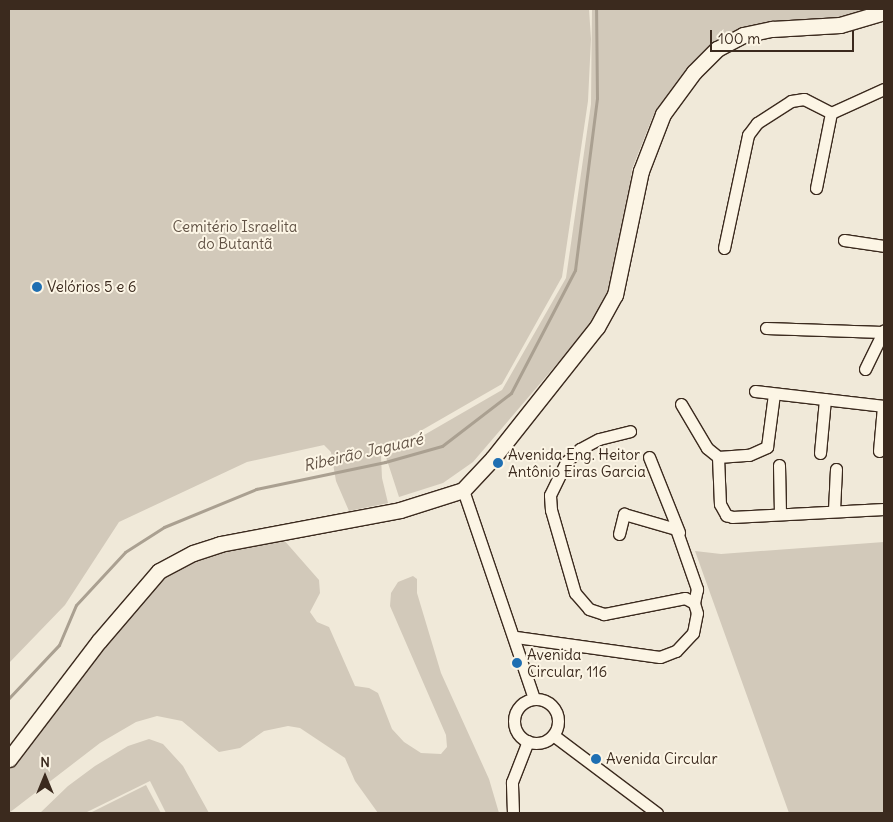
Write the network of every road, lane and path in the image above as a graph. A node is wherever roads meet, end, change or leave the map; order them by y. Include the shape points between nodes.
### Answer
1 (884, 12) edge
2 (884, 89) edge
3 (831, 113) junction
4 (816, 188) dead end
5 (844, 240) dead end
6 (884, 246) edge
7 (724, 248) dead end
8 (766, 328) dead end
9 (883, 331) edge
10 (865, 369) dead end
11 (755, 391) dead end
12 (774, 394) junction
13 (825, 399) junction
14 (681, 404) dead end
15 (884, 406) edge
16 (630, 431) dead end
17 (879, 451) dead end
18 (820, 453) dead end
19 (649, 457) dead end
20 (718, 457) junction
21 (778, 465) dead end
22 (836, 469) dead end
23 (463, 490) junction
24 (884, 509) edge
25 (834, 510) junction
26 (780, 514) junction
27 (679, 532) junction
28 (619, 534) dead end
29 (694, 603) junction
30 (516, 637) junction
31 (534, 698) junction
32 (553, 735) junction
33 (528, 741) junction
34 (9, 759) edge
35 (513, 813) edge
36 (657, 813) edge

1 - 23 main road via 840,25 772,29 743,35 718,49 694,72 663,114 641,171 615,296 597,327 493,458
2 - 3 street
3 - 4 street
3 - 7 street via 804,99 779,107 757,123 748,135
5 - 6 street
8 - 9 street
9 - 10 street
11 - 12 street
12 - 13 street
12 - 20 street via 767,447 749,455
13 - 15 street
13 - 18 street
14 - 20 street via 707,448
15 - 17 street
16 - 29 street via 599,439 580,449 566,462 550,495 551,510 575,593 589,610 604,614 675,598 685,598
19 - 27 street
20 - 26 street via 720,504 726,515
21 - 26 street
22 - 25 street
23 - 30 street
23 - 34 main road via 400,510 220,544 193,553 159,571 99,641
24 - 25 street
25 - 26 street
27 - 28 street via 624,514
27 - 29 street via 697,589
29 - 30 street via 697,621 693,633 676,651 660,657
30 - 31 street
31 - 32 street via 554,707 558,721
31 - 33 street via 520,704 514,718 517,732
32 - 33 street via 542,742
32 - 36 street
33 - 35 street via 512,782

